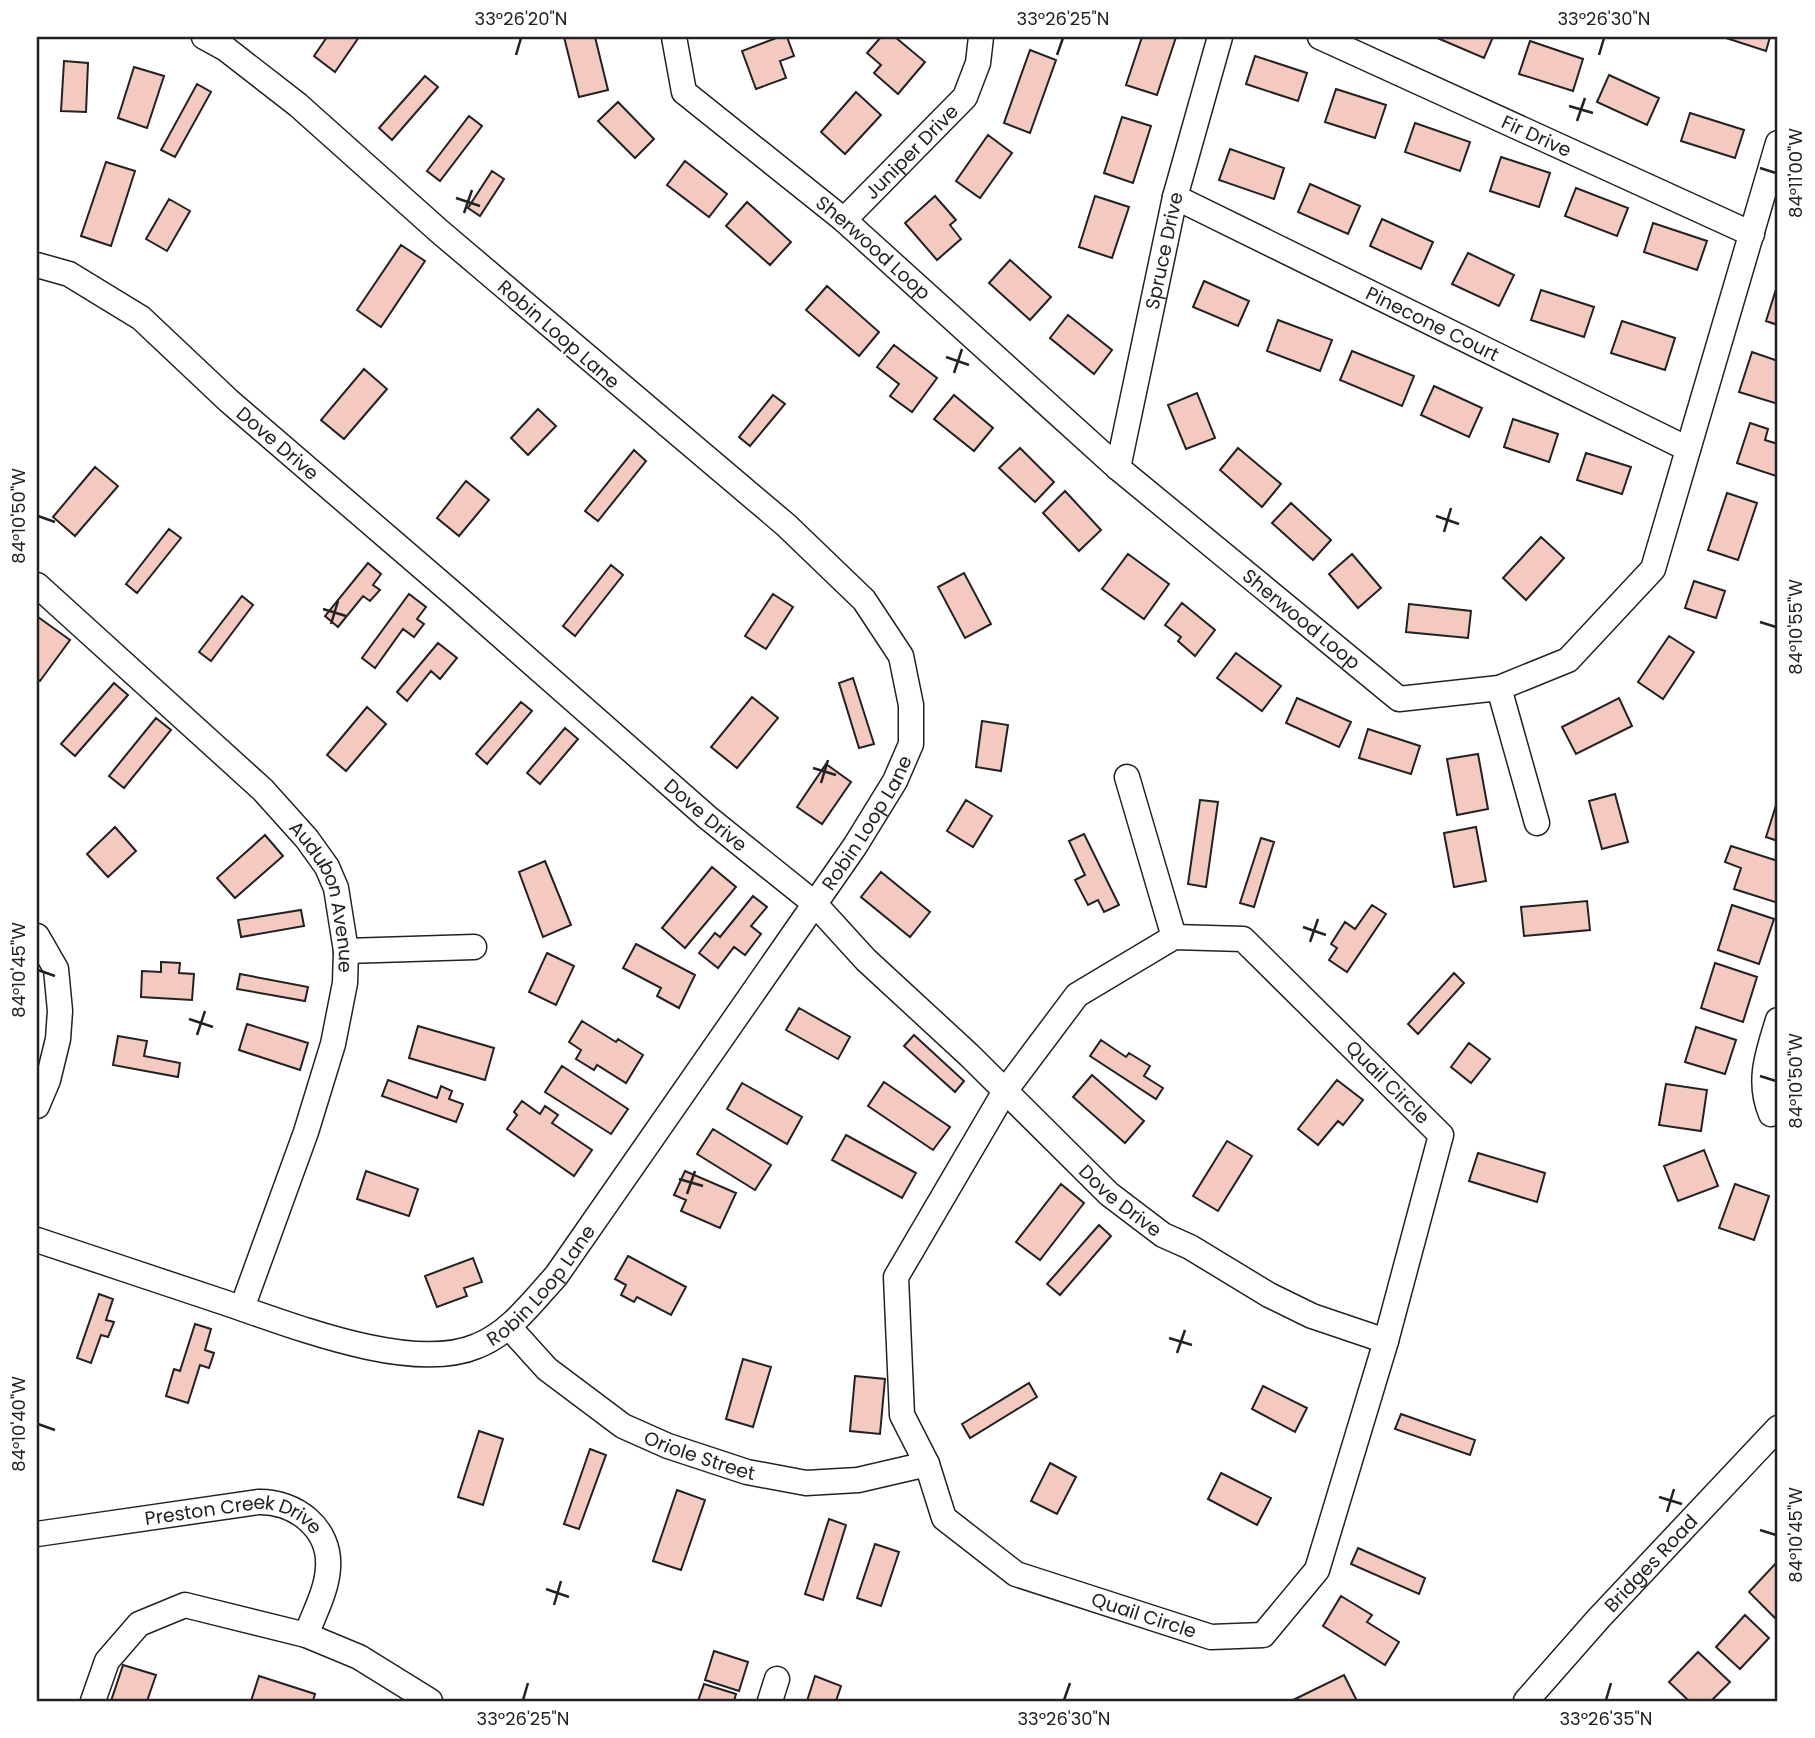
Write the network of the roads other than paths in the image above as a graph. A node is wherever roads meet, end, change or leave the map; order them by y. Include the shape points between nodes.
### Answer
1 (204, 37) edge
2 (674, 37) edge
3 (981, 37) edge
4 (1220, 37) edge
5 (1320, 37) edge
6 (1778, 143) edge
7 (1175, 197) junction
8 (845, 220) junction
9 (1752, 234) junction
10 (37, 265) edge
11 (1688, 449) junction
12 (1118, 468) junction
13 (37, 585) edge
14 (1499, 688) junction
15 (1127, 777) dead end
16 (1537, 823) dead end
17 (814, 903) junction
18 (37, 936) edge
19 (1174, 937) junction
20 (474, 947) dead end
21 (346, 951) junction
22 (1778, 1020) edge
23 (1005, 1091) junction
24 (37, 1106) edge
25 (1771, 1114) dead end
26 (37, 1240) edge
27 (242, 1308) junction
28 (509, 1327) junction
29 (1386, 1341) junction
30 (1778, 1428) edge
31 (927, 1464) junction
32 (37, 1534) edge
33 (306, 1635) junction
34 (93, 1701) edge
35 (430, 1701) edge
36 (1526, 1701) edge

1 - 17 street, Robin Loop Lane via 298,105 786,525 864,600 901,656 911,705 911,744 875,814
2 - 8 street, Sherwood Loop via 684,92
3 - 8 street, Juniper Drive via 978,63 965,97
4 - 7 street, Spruce Drive
5 - 9 street, Fir Drive
6 - 9 street, Sherwood Loop
7 - 11 street, Pinecone Court
7 - 12 street, Spruce Drive
8 - 12 street, Sherwood Loop
9 - 11 street, Sherwood Loop
10 - 17 street, Dove Drive via 69,274 141,318 229,401 714,823
11 - 14 street, Sherwood Loop via 1653,569 1568,660
12 - 14 street, Sherwood Loop via 1399,699
13 - 21 street, Audubon Avenue via 223,751 285,814 327,867 336,888
14 - 16 street
15 - 19 street
17 - 23 street, Dove Drive via 866,960
17 - 28 street, Robin Loop Lane via 556,1276
18 - 24 street via 56,969 60,1011 58,1039
19 - 23 street, Quail Circle via 1077,995
19 - 29 street, Quail Circle via 1243,939 1441,1135
20 - 21 street
21 - 27 street, Audubon Avenue via 334,1044
22 - 25 street via 1762,1078
23 - 29 street, Dove Drive via 1109,1194 1164,1235 1311,1316
23 - 31 street, Quail Circle via 896,1277 902,1415
26 - 27 street, Robin Loop Lane
27 - 28 street, Robin Loop Lane via 301,1329 406,1354 476,1347
28 - 31 street, Oriole Street via 547,1369 623,1426 668,1447 747,1472 806,1483 859,1480
29 - 31 street, Quail Circle via 1317,1570 1263,1635 1211,1637 1016,1574 944,1518
30 - 36 street, Bridges Road
32 - 33 street, Preston Creek Drive via 258,1502 291,1508 314,1525 328,1558 326,1581
33 - 34 street via 186,1605 139,1624 107,1661
33 - 35 street via 359,1657

